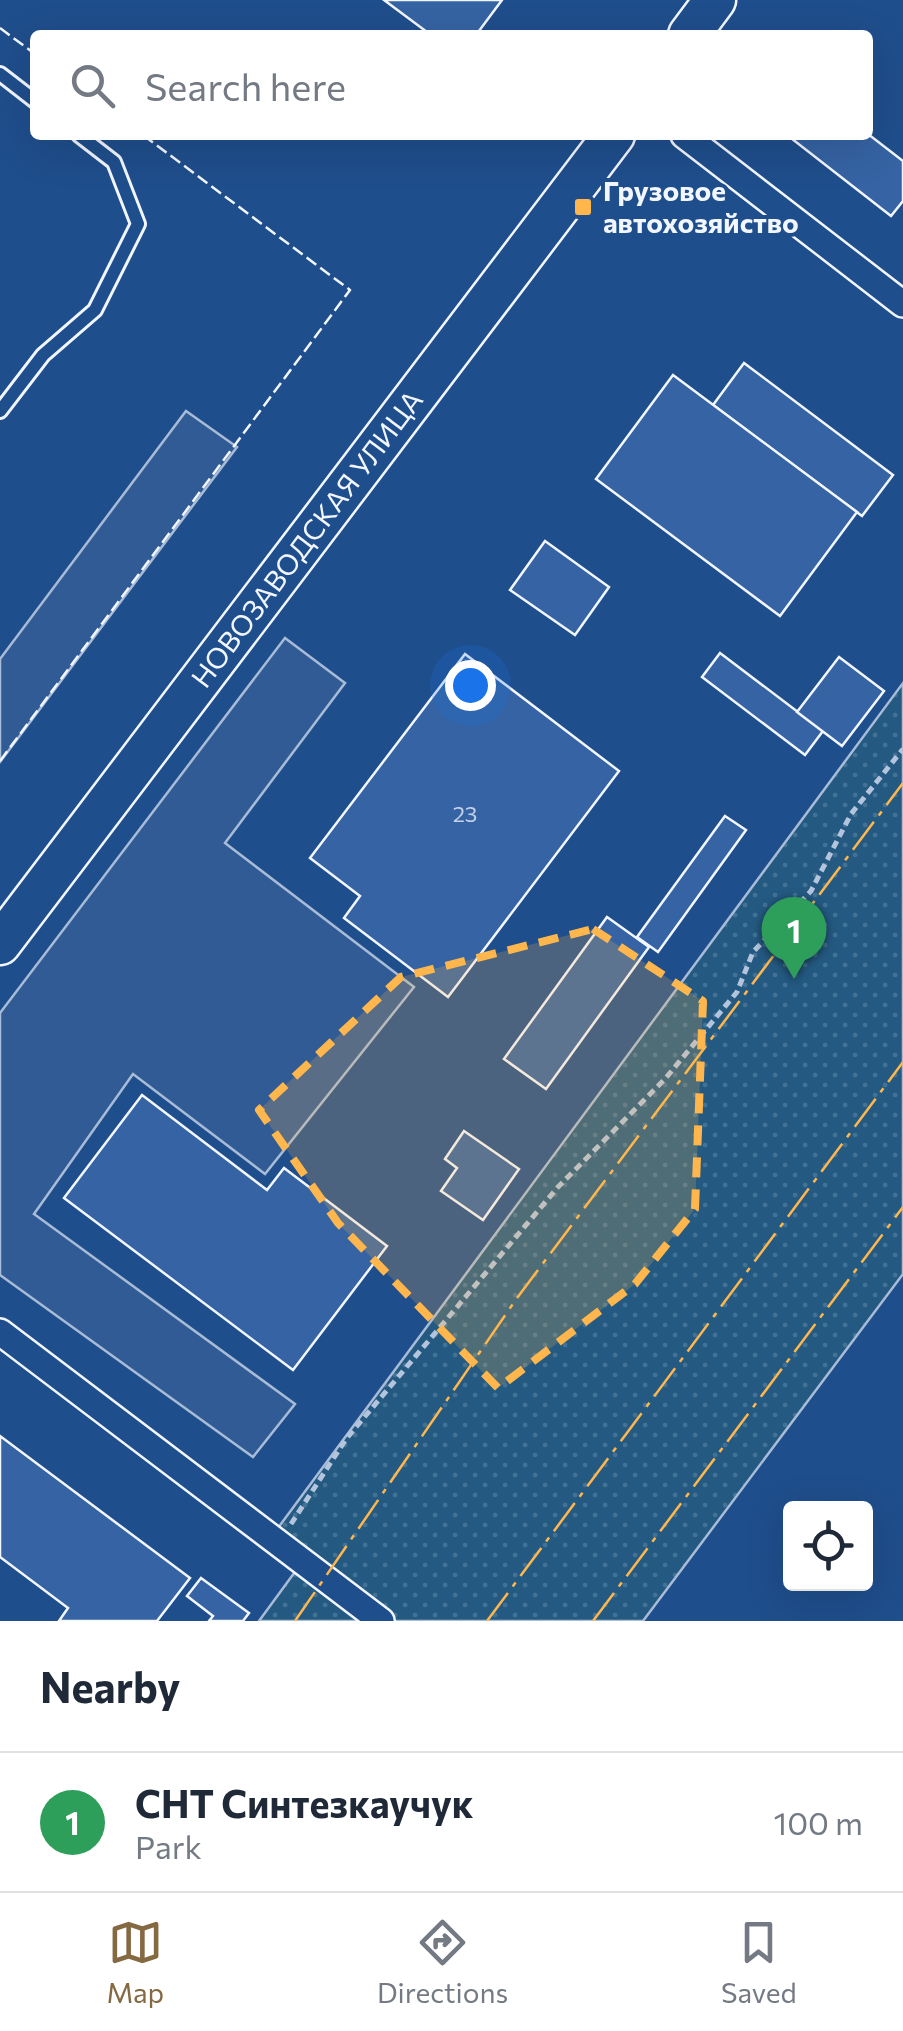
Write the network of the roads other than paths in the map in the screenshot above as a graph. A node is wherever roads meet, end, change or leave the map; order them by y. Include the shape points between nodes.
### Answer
1 (715, 0) edge
2 (693, 30) edge
3 (0, 74) edge
4 (30, 97) edge
5 (86, 140) edge
6 (610, 140) edge
7 (690, 140) edge
8 (903, 304) edge
9 (0, 410) edge
10 (0, 944) edge
11 (0, 1332) edge
12 (381, 1621) edge

1 - 2 main road
3 - 4 lane
5 - 9 lane via 114,162 138,224 95,310 43,355
6 - 10 main road, НОВОЗАВОДСКАЯ УЛИЦА
7 - 8 street
11 - 12 street

